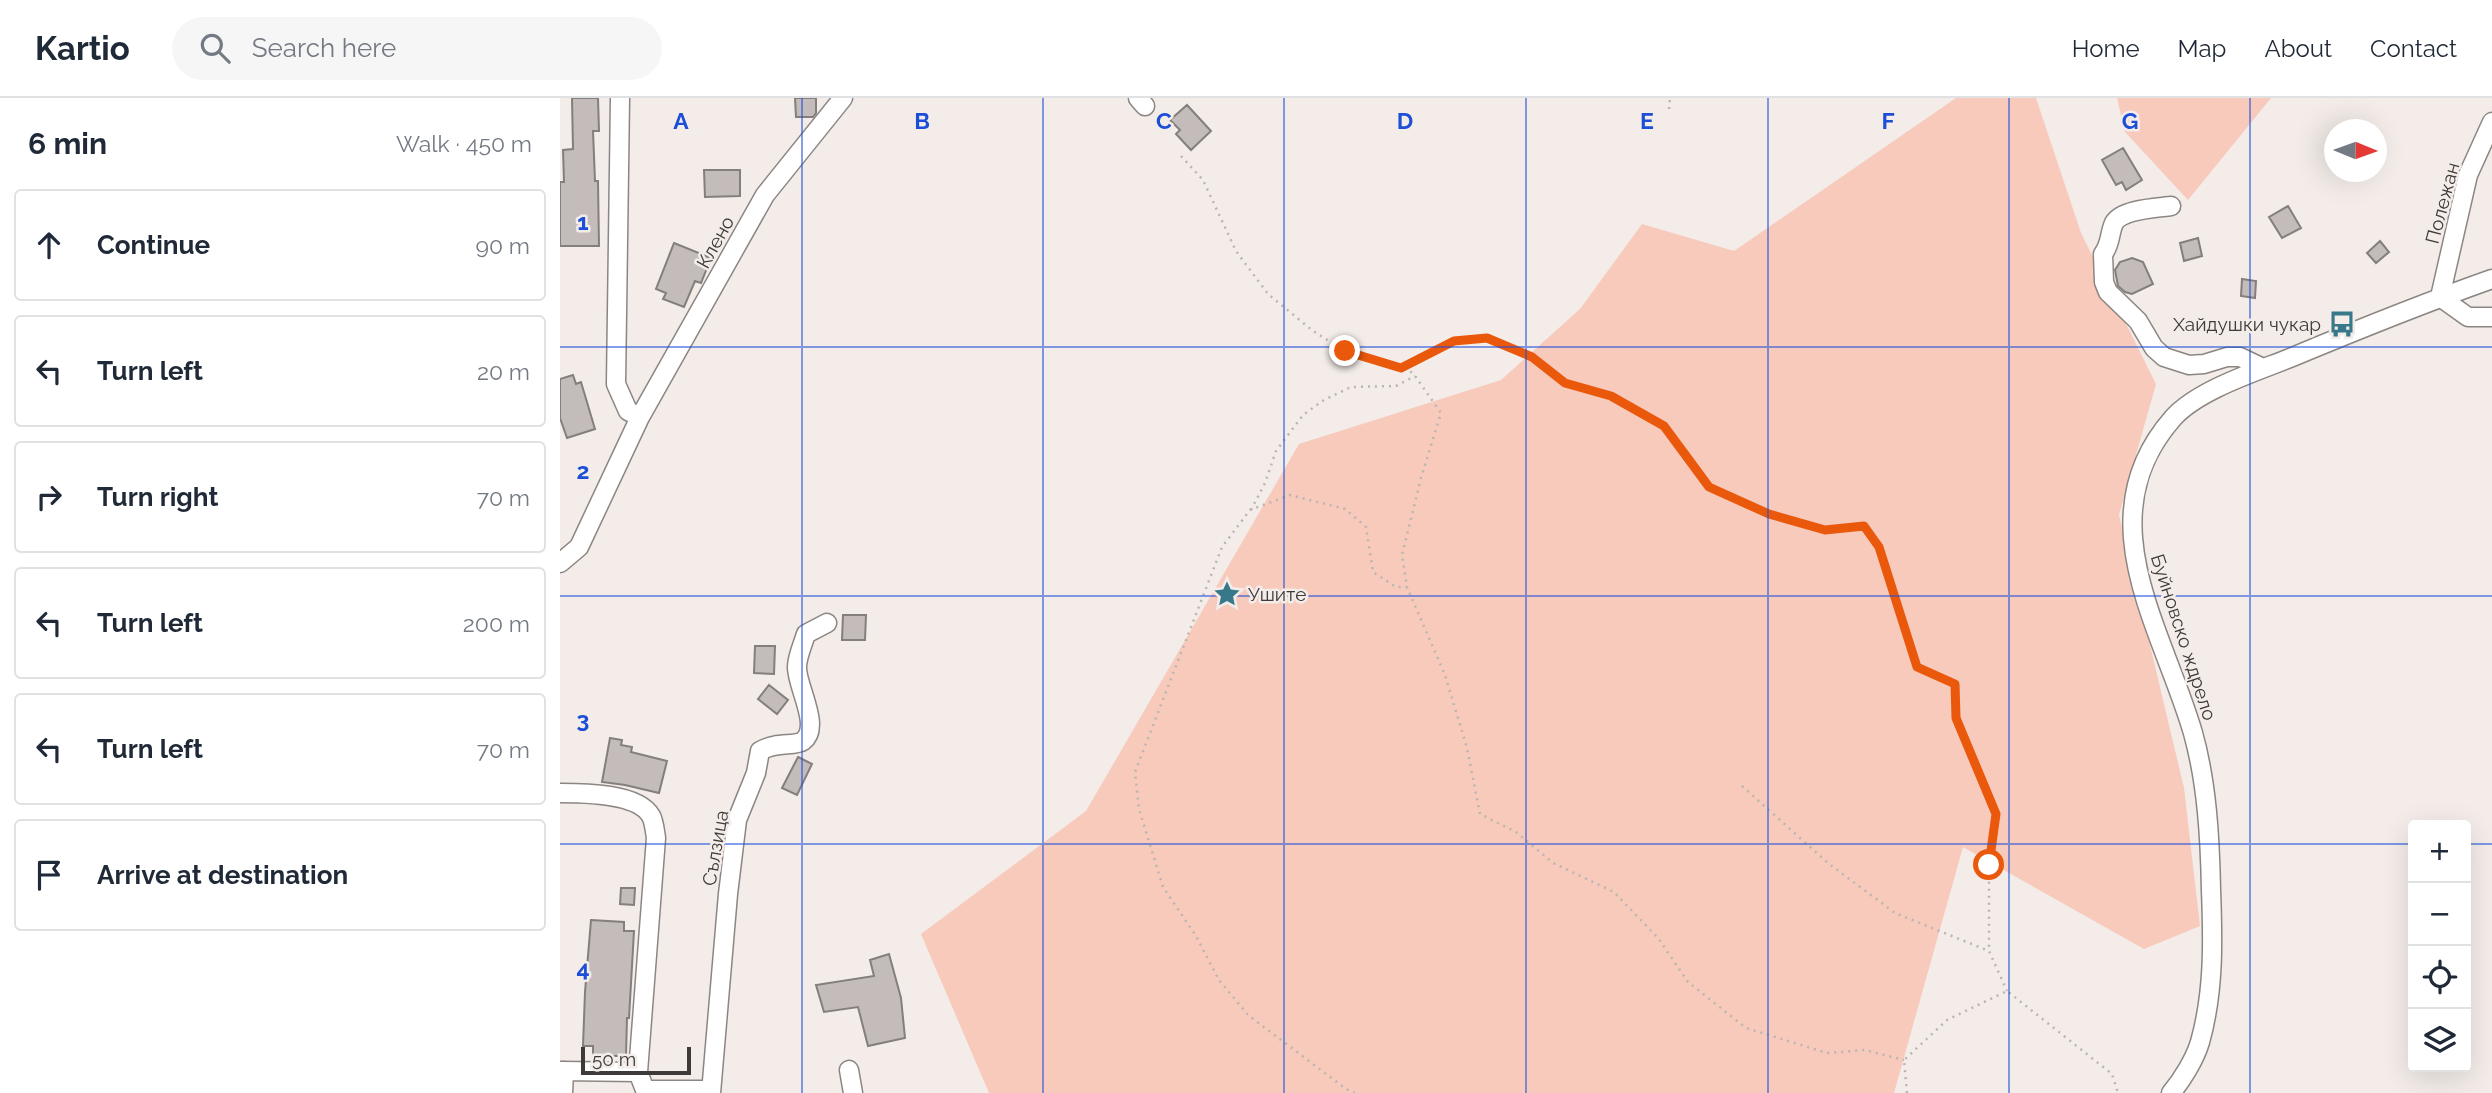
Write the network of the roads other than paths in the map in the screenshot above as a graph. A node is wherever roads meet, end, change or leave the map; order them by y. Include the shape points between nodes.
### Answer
1 (620, 98) edge
2 (843, 98) edge
3 (2492, 122) edge
4 (2171, 206) dead end
5 (2492, 279) edge
6 (2440, 297) junction
7 (2492, 317) edge
8 (2263, 369) junction
9 (640, 417) junction
10 (560, 563) edge
11 (827, 623) dead end
12 (560, 793) edge
13 (849, 1070) dead end
14 (562, 1071) edge
15 (638, 1072) junction
16 (711, 1091) edge
17 (563, 1093) edge
18 (853, 1093) edge
19 (2171, 1093) edge

1 - 9 street via 616,384 628,411
2 - 9 street, Клено via 765,195
3 - 6 street, Полежан via 2468,175
4 - 8 street via 2146,209 2115,221 2103,254 2108,292 2138,321 2164,357 2189,365 2240,357
5 - 6 street, Буйновско ждрело
6 - 7 street via 2468,317
6 - 8 street, Буйновско ждрело
8 - 19 street, Буйновско ждрело via 2209,393 2174,417 2154,444 2132,511 2136,566 2193,733 2210,850 2210,999 2199,1046
9 - 10 street, Клено via 579,547
11 - 16 street, Сълзица via 806,634 797,667 810,724 806,739 772,744 760,751 737,820
12 - 15 street via 632,800 651,815 656,838
13 - 18 street
14 - 15 street
14 - 17 street
15 - 16 street via 645,1090

